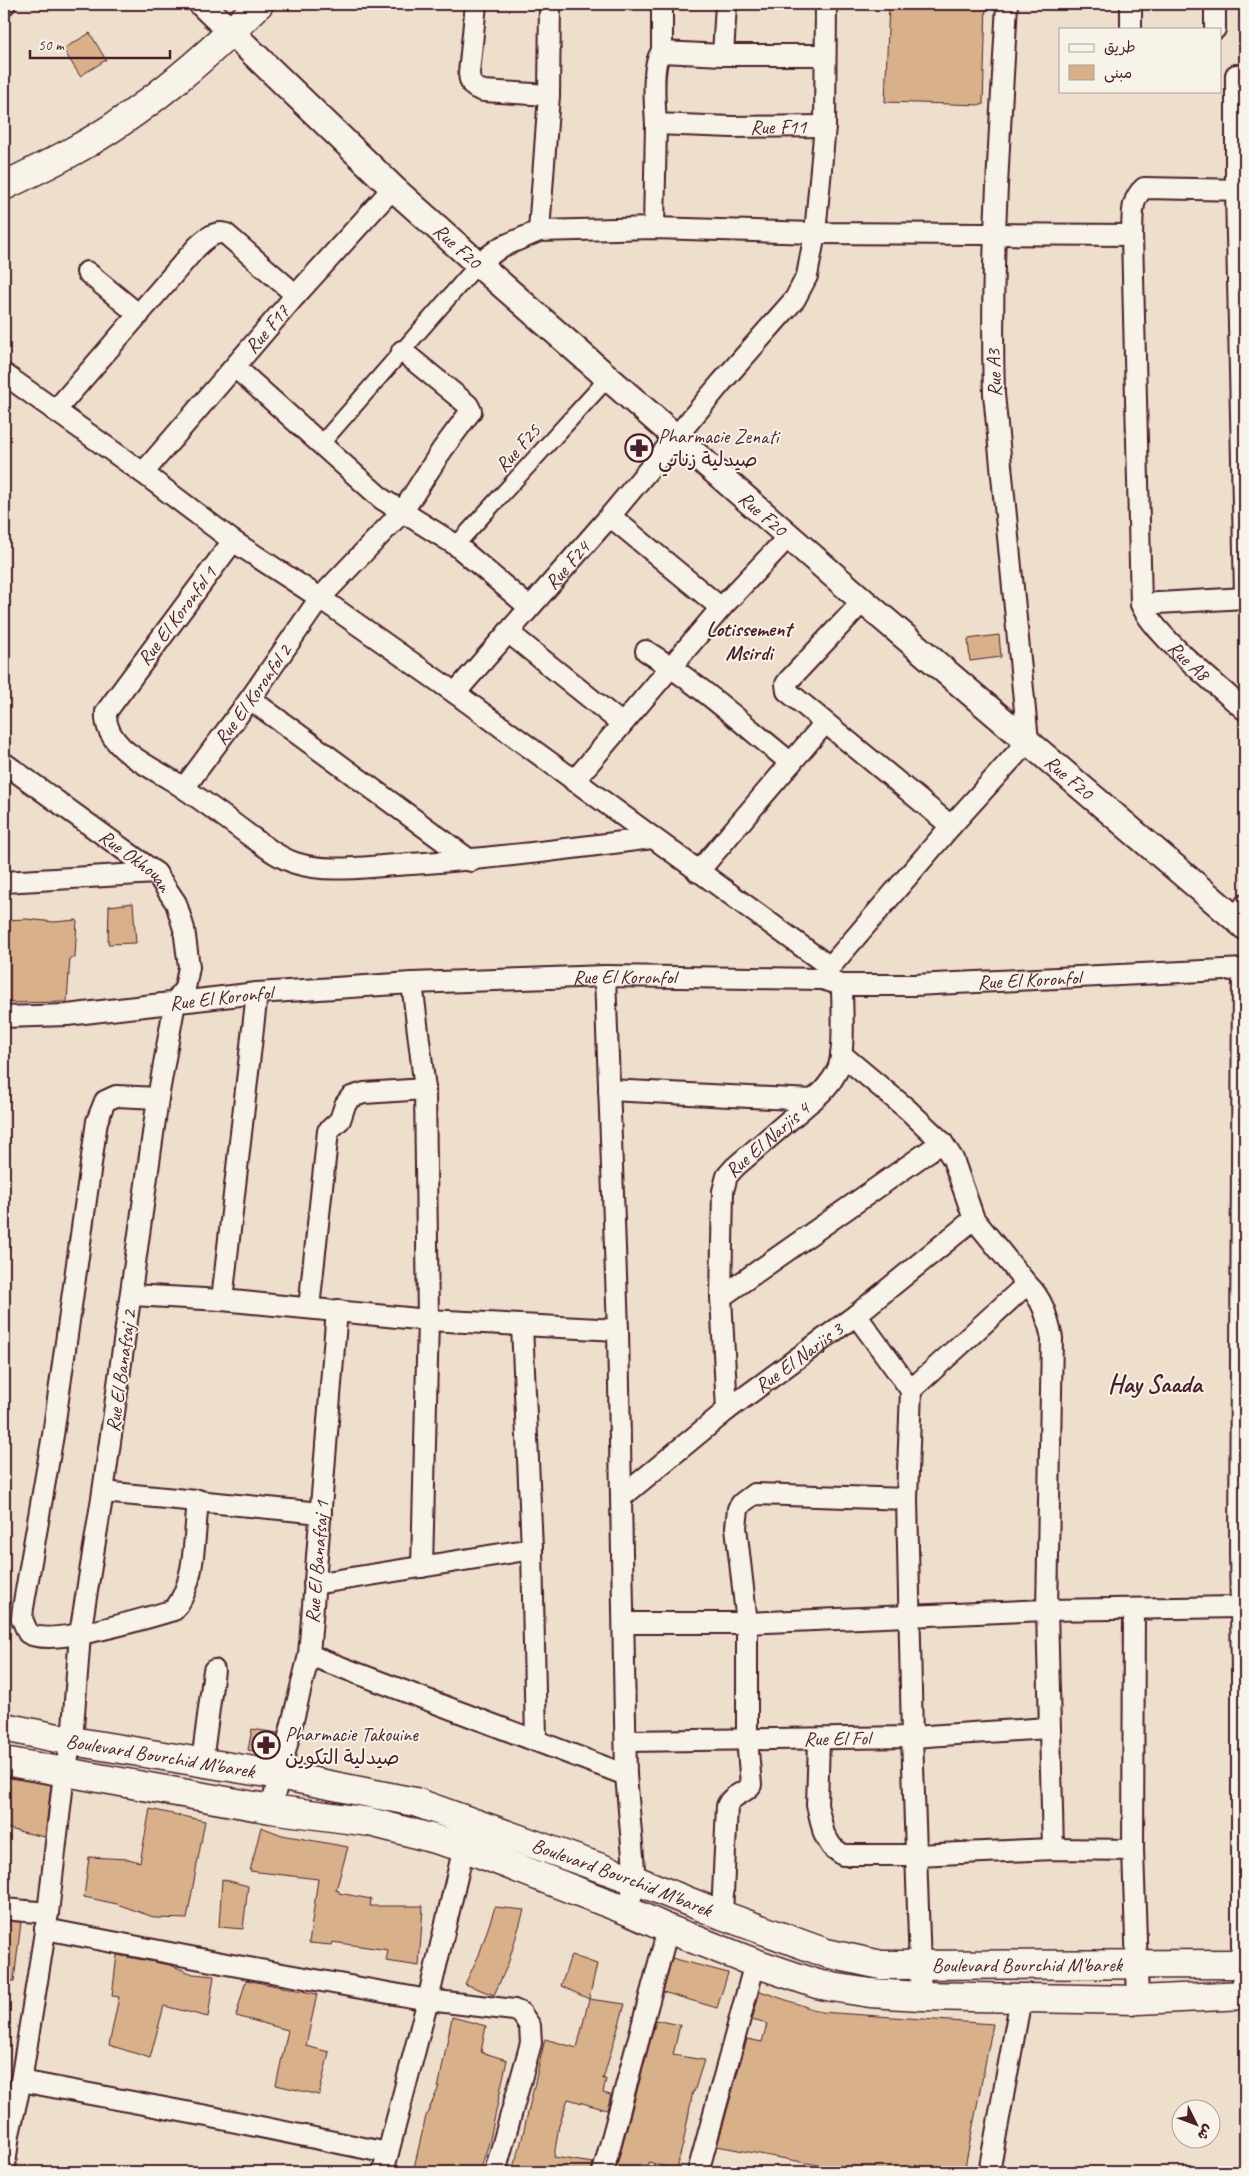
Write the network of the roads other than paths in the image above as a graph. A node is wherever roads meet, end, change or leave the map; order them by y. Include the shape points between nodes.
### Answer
1 (202, 4) edge
2 (476, 4) edge
3 (550, 4) edge
4 (662, 4) edge
5 (726, 4) edge
6 (826, 4) edge
7 (1007, 4) edge
8 (1131, 4) edge
9 (1215, 4) edge
10 (245, 20) edge
11 (1131, 28) edge
12 (1215, 28) edge
13 (662, 52) junction
14 (723, 55) junction
15 (824, 55) junction
16 (1234, 75) edge
17 (549, 95) junction
18 (656, 124) junction
19 (825, 126) junction
20 (4, 186) edge
21 (393, 188) junction
22 (1240, 190) edge
23 (654, 228) junction
24 (539, 230) junction
25 (815, 233) junction
26 (995, 233) junction
27 (1132, 235) junction
28 (478, 264) junction
29 (87, 272) dead end
30 (296, 295) junction
31 (139, 315) junction
32 (402, 351) junction
33 (235, 367) junction
34 (1242, 369) edge
35 (4, 374) edge
36 (609, 377) junction
37 (55, 411) junction
38 (677, 437) junction
39 (321, 444) junction
40 (143, 473) junction
41 (403, 511) junction
42 (610, 516) junction
43 (790, 535) junction
44 (233, 541) junction
45 (456, 545) junction
46 (1245, 597) edge
47 (320, 598) junction
48 (864, 601) junction
49 (1141, 604) junction
50 (529, 608) junction
51 (721, 608) junction
52 (508, 632) junction
53 (646, 651) dead end
54 (671, 666) junction
55 (455, 693) junction
56 (250, 699) junction
57 (1245, 710) edge
58 (621, 723) junction
59 (825, 723) junction
60 (1028, 741) junction
61 (4, 763) edge
62 (791, 763) junction
63 (574, 781) junction
64 (184, 788) junction
65 (951, 826) junction
66 (652, 838) junction
67 (471, 861) junction
68 (698, 872) junction
69 (156, 874) junction
70 (4, 882) edge
71 (1242, 917) edge
72 (1244, 969) edge
73 (826, 973) junction
74 (605, 976) junction
75 (412, 984) junction
76 (842, 985) junction
77 (257, 993) junction
78 (175, 1002) junction
79 (4, 1018) edge
80 (841, 1054) junction
81 (425, 1090) junction
82 (609, 1090) junction
83 (158, 1098) junction
84 (813, 1100) junction
85 (942, 1142) junction
86 (974, 1219) junction
87 (1027, 1284) junction
88 (132, 1295) junction
89 (721, 1297) junction
90 (222, 1300) junction
91 (309, 1308) junction
92 (337, 1310) junction
93 (856, 1315) junction
94 (428, 1320) junction
95 (522, 1326) junction
96 (618, 1330) junction
97 (911, 1390) junction
98 (727, 1410) junction
99 (104, 1492) junction
100 (622, 1496) junction
101 (907, 1499) junction
102 (198, 1500) junction
103 (321, 1514) junction
104 (532, 1549) junction
105 (1243, 1552) edge
106 (422, 1567) junction
107 (314, 1584) junction
108 (1240, 1607) junction
109 (1047, 1610) junction
110 (1134, 1610) junction
111 (910, 1615) junction
112 (624, 1623) junction
113 (748, 1623) junction
114 (80, 1634) junction
115 (309, 1655) junction
116 (214, 1670) dead end
117 (1244, 1672) edge
118 (4, 1727) edge
119 (1048, 1728) junction
120 (912, 1737) junction
121 (748, 1739) junction
122 (536, 1740) junction
123 (819, 1740) junction
124 (72, 1741) junction
125 (626, 1741) junction
126 (4, 1762) edge
127 (202, 1762) junction
128 (64, 1773) junction
129 (626, 1774) junction
130 (279, 1775) junction
131 (271, 1809) junction
132 (470, 1820) junction
133 (463, 1848) junction
134 (1052, 1849) junction
135 (1133, 1850) junction
136 (916, 1855) junction
137 (635, 1880) junction
138 (4, 1909) edge
139 (628, 1910) junction
140 (722, 1915) junction
141 (46, 1921) junction
142 (668, 1929) junction
143 (755, 1963) junction
144 (1244, 1964) edge
145 (1137, 1965) junction
146 (921, 1966) junction
147 (1244, 1995) edge
148 (921, 1996) junction
149 (1021, 1998) junction
150 (428, 2000) junction
151 (1138, 2000) junction
152 (21, 2081) junction
153 (9, 2113) edge
154 (6, 2136) edge
155 (385, 2163) edge
156 (4, 2172) edge
157 (495, 2172) edge
158 (602, 2172) edge
159 (698, 2172) edge
160 (989, 2172) edge

1 - 10 street, Rue F20
2 - 17 street via 469,73 474,88
3 - 17 street
4 - 13 street
5 - 14 street
6 - 15 street, Rue F24
7 - 26 street, Rue A3
8 - 11 street
9 - 12 street
10 - 20 main road via 130,115 76,150
10 - 21 street, Rue F20
13 - 14 street
13 - 18 street via 656,61
14 - 15 street
15 - 19 street, Rue F24
16 - 22 street
17 - 24 street
18 - 19 street, Rue F11
18 - 23 street
19 - 25 street, Rue F24
21 - 28 street, Rue F20
21 - 30 street, Rue F17
22 - 27 street via 1144,188 1134,201
22 - 34 street
23 - 24 street
23 - 25 street
24 - 28 street via 502,247
25 - 26 street
25 - 38 street, Rue F24 via 807,276 794,299
26 - 27 street
26 - 60 street, Rue A3 via 994,394
27 - 49 street
28 - 32 street
28 - 36 street, Rue F20
29 - 31 street
30 - 31 street via 237,242 220,232 196,248
30 - 33 street, Rue F17
31 - 37 street
32 - 39 street
32 - 41 street, Rue El Koronfol 2 via 468,405 471,411
33 - 39 street
33 - 40 street, Rue F17
34 - 46 street
35 - 37 street
36 - 38 street, Rue F20
36 - 45 street, Rue F25
37 - 40 street
38 - 42 street, Rue F24
38 - 43 street, Rue F20
39 - 41 street via 382,499
40 - 44 street
41 - 45 street
41 - 47 street, Rue El Koronfol 2
42 - 50 street, Rue F24
42 - 51 street
43 - 48 street, Rue F20
43 - 51 street
44 - 47 street
44 - 64 street, Rue El Koronfol 1 via 106,712 106,722 114,740 128,753
45 - 50 street
46 - 49 street
47 - 55 street
47 - 56 street, Rue El Koronfol 2
48 - 59 street via 786,684 787,691
48 - 60 street, Rue F20
49 - 57 street, Rue A8 via 1168,639
50 - 52 street, Rue F24
51 - 54 street
52 - 55 street, Rue F24
52 - 58 street
53 - 54 street
54 - 58 street
54 - 62 street
55 - 63 street
56 - 64 street, Rue El Koronfol 2
56 - 67 street
58 - 63 street
59 - 62 street
59 - 65 street
60 - 65 street
60 - 71 street, Rue F20
61 - 69 street, Rue Okhouan
62 - 68 street
63 - 66 street
64 - 67 street via 273,854 295,863 317,868 344,868
65 - 73 street
66 - 67 street
66 - 68 street
68 - 73 street
69 - 70 street
69 - 78 street, Rue Okhouan via 176,903 184,929 189,967 186,988
72 - 76 street, Rue El Koronfol via 914,986
72 - 105 street
73 - 74 street, Rue El Koronfol
73 - 76 street, Rue El Koronfol
74 - 75 street, Rue El Koronfol
74 - 82 street
75 - 77 street, Rue El Koronfol
75 - 81 street
76 - 80 street
77 - 78 street, Rue El Koronfol
77 - 90 street
78 - 79 street, Rue El Koronfol via 67,1015
78 - 83 street, Rue El Banafsaj 2
80 - 84 street, Rue El Narjis 4 via 833,1079
80 - 85 street
81 - 91 street via 364,1093 351,1097 344,1105 340,1120 328,1131
81 - 94 street
82 - 84 street
82 - 96 street
83 - 88 street, Rue El Banafsaj 2
83 - 114 street via 116,1096 105,1101 97,1121 53,1435 22,1608 22,1619 32,1636
84 - 89 street, Rue El Narjis 4 via 727,1176 722,1191
85 - 86 street via 952,1159
85 - 89 street
86 - 87 street
86 - 93 street, Rue El Narjis 3
87 - 97 street
87 - 109 street via 1037,1294 1046,1313 1052,1338
88 - 90 street
88 - 99 street, Rue El Banafsaj 2
89 - 98 street, Rue El Narjis 4
90 - 91 street
91 - 92 street
92 - 94 street
92 - 103 street, Rue El Banafsaj 1
93 - 97 street
93 - 98 street, Rue El Narjis 3
94 - 95 street
94 - 106 street
95 - 96 street
95 - 104 street
96 - 100 street
97 - 101 street
98 - 100 street, Rue El Narjis 3
99 - 102 street
99 - 114 street, Rue El Banafsaj 2
100 - 112 street
101 - 111 street
101 - 113 street via 765,1494 747,1498 738,1509 736,1527
102 - 103 street
102 - 114 street via 189,1582 174,1610
103 - 107 street, Rue El Banafsaj 1
104 - 106 street
104 - 122 street
105 - 108 street
106 - 107 street
107 - 115 street, Rue El Banafsaj 1
108 - 110 street
108 - 117 street
109 - 110 street
109 - 111 street
109 - 119 street
110 - 135 street
111 - 113 street
111 - 120 street
112 - 113 street
112 - 125 street
113 - 121 street
114 - 124 street, Rue El Banafsaj 2
115 - 122 street
115 - 130 street, Rue El Banafsaj 1
116 - 127 street
117 - 144 street
118 - 124 main road, Boulevard Bourchid M'barek
119 - 120 street, Rue El Fol
119 - 134 street
120 - 123 street, Rue El Fol
120 - 136 street
121 - 123 street, Rue El Fol
121 - 125 street, Rue El Fol
121 - 140 street via 750,1785 745,1792 731,1798 726,1814
122 - 129 street
123 - 136 street via 817,1805 824,1834 832,1847 843,1855
124 - 127 main road, Boulevard Bourchid M'barek
124 - 128 street, Rue El Banafsaj 2
125 - 129 street
126 - 128 main road, Boulevard Bourchid M'barek
127 - 130 main road, Boulevard Bourchid M'barek
128 - 131 main road, Boulevard Bourchid M'barek
128 - 141 street, Rue El Banafsaj 2
129 - 137 street
130 - 131 street, Rue El Banafsaj 1
130 - 132 main road, Boulevard Bourchid M'barek via 415,1802
131 - 133 main road, Boulevard Bourchid M'barek via 370,1822
132 - 133 street
132 - 137 main road, Boulevard Bourchid M'barek
133 - 139 main road, Boulevard Bourchid M'barek
133 - 150 street
134 - 135 street
134 - 136 street
135 - 145 street
136 - 146 street
137 - 139 street
137 - 140 main road, Boulevard Bourchid M'barek
138 - 141 street
139 - 142 main road, Boulevard Bourchid M'barek
140 - 146 main road, Boulevard Bourchid M'barek via 826,1953 880,1965
141 - 150 street via 232,1966
141 - 152 street, Rue El Banafsaj 2
142 - 143 main road, Boulevard Bourchid M'barek
142 - 158 street
143 - 148 main road, Boulevard Bourchid M'barek via 832,1988
143 - 159 street
144 - 145 main road, Boulevard Bourchid M'barek
144 - 147 street
145 - 146 main road, Boulevard Bourchid M'barek
145 - 151 street
146 - 148 street
147 - 151 main road, Boulevard Bourchid M'barek
148 - 149 main road, Boulevard Bourchid M'barek
149 - 151 main road, Boulevard Bourchid M'barek
149 - 160 street
150 - 155 street
150 - 157 street via 514,2010 521,2013 530,2026 531,2043
152 - 153 street, Rue El Banafsaj 2
152 - 155 street via 217,2118
153 - 154 street, Rue El Banafsaj 2
154 - 156 street, Rue El Banafsaj 2

